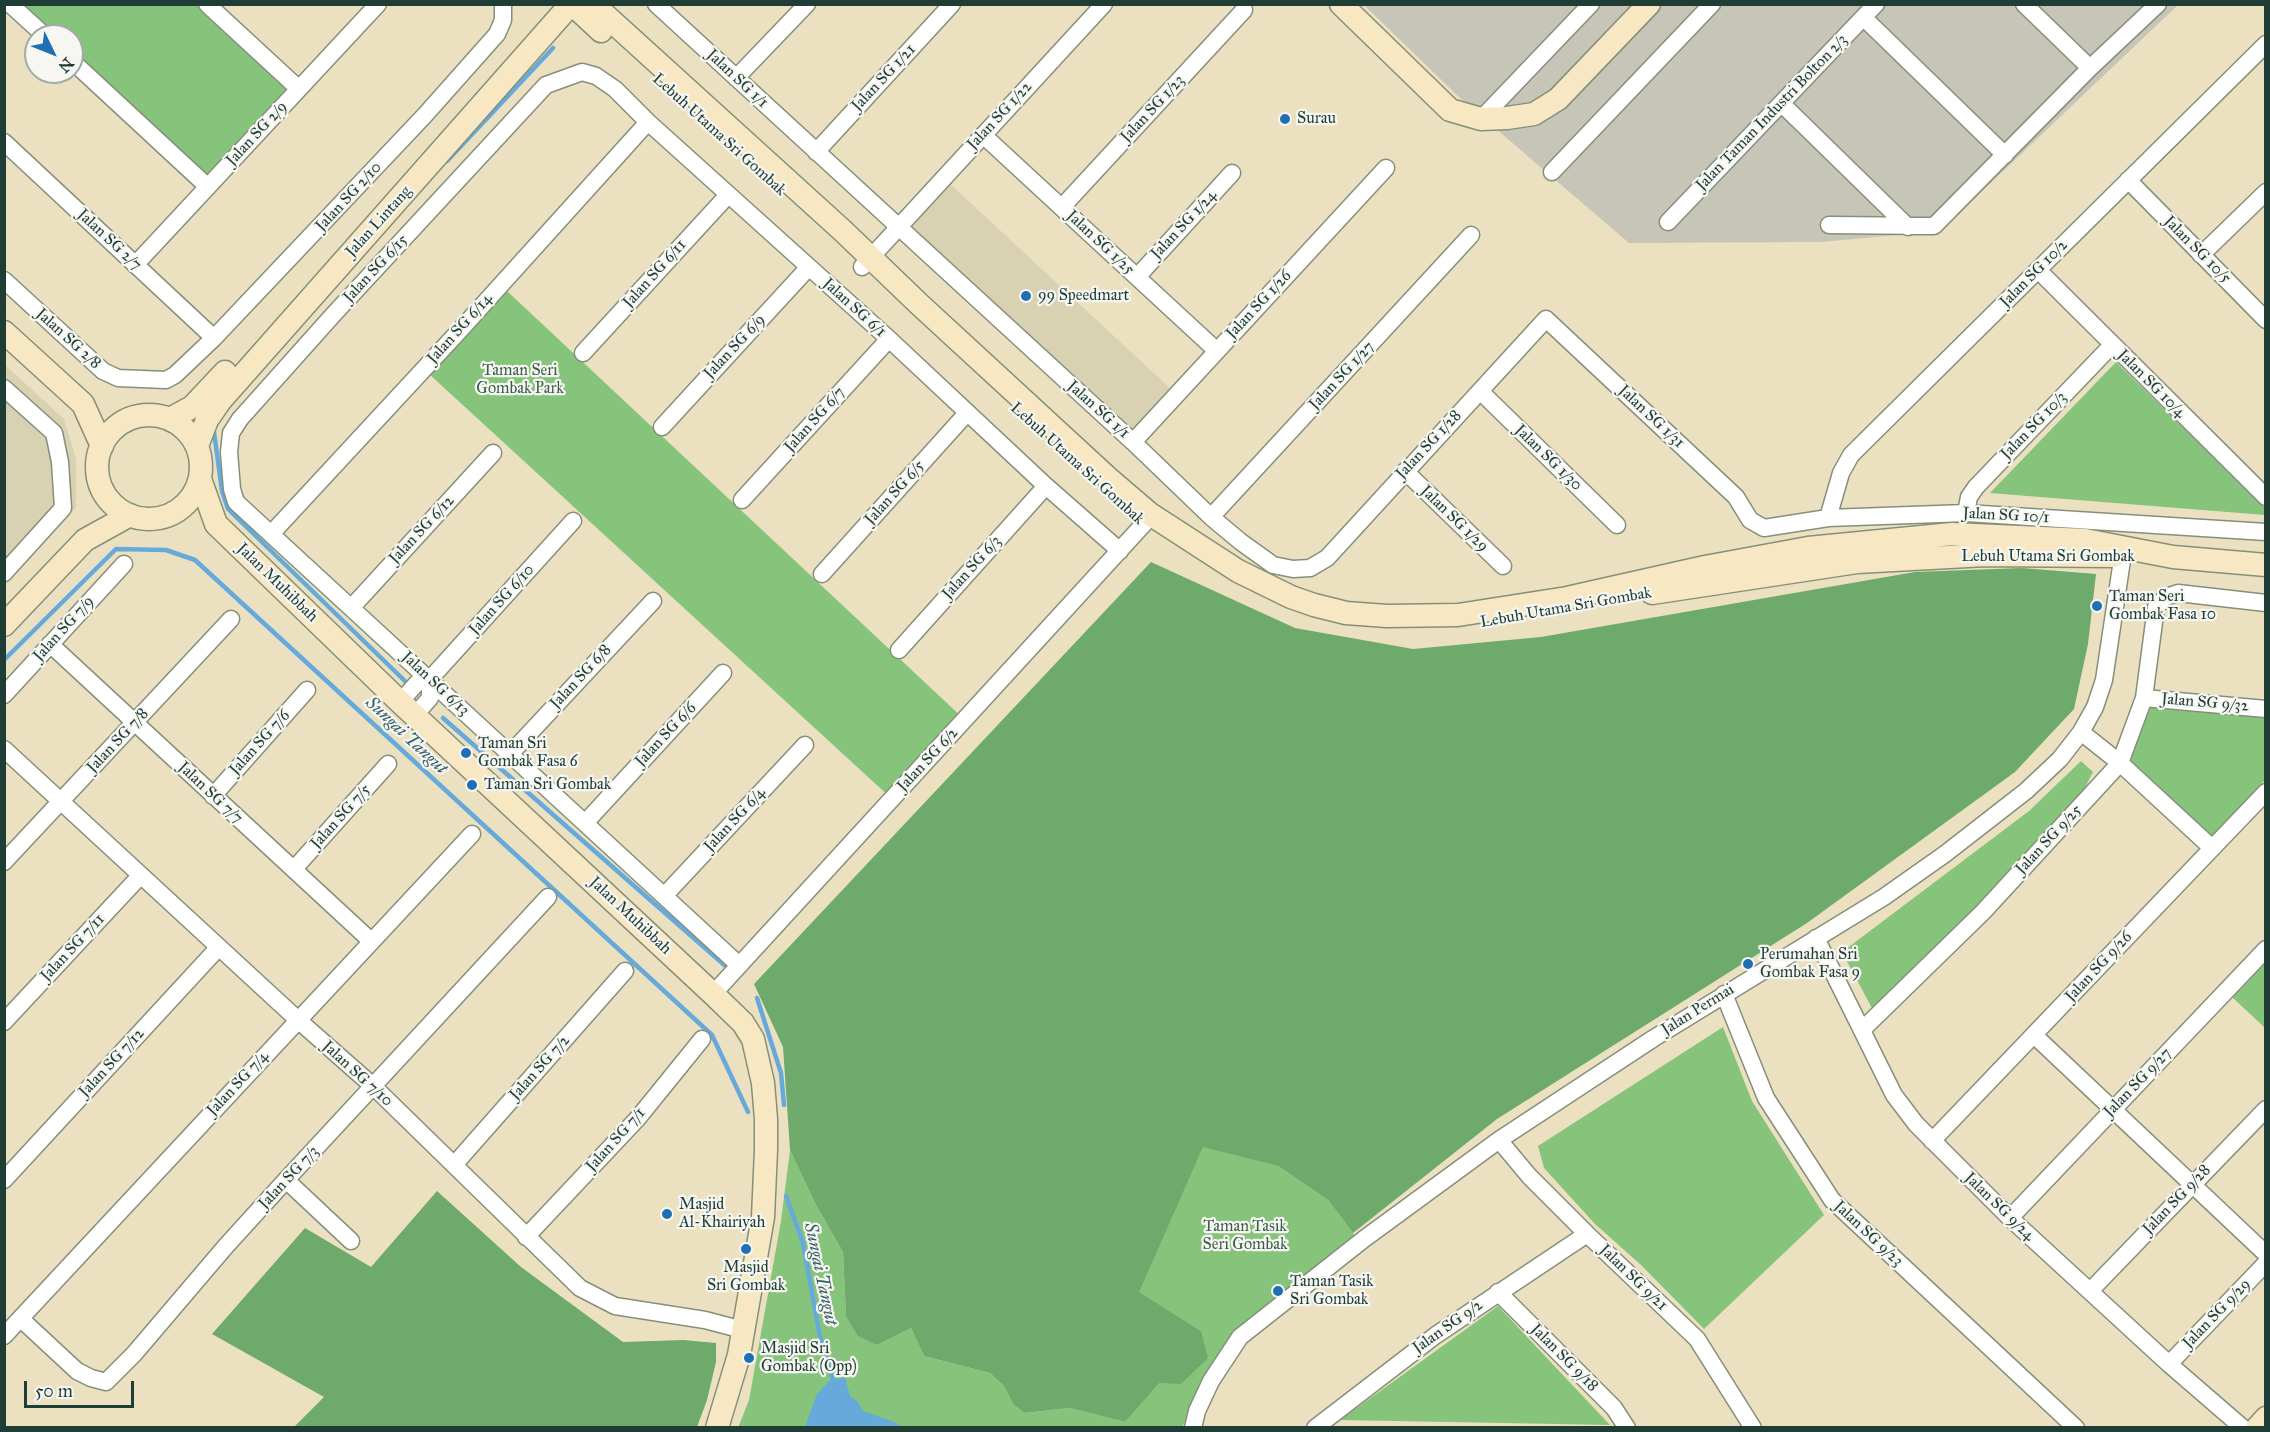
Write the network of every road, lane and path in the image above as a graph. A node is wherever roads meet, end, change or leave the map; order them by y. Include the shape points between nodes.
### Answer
1 (10, 4) edge
2 (207, 4) edge
3 (550, 4) edge
4 (571, 4) edge
5 (593, 4) edge
6 (656, 4) edge
7 (807, 4) edge
8 (952, 4) edge
9 (1104, 4) edge
10 (1591, 4) edge
11 (1649, 4) edge
12 (1713, 4) edge
13 (1876, 4) edge
14 (2024, 4) edge
15 (2158, 4) edge
16 (503, 5) edge
17 (1343, 5) edge
18 (371, 7) edge
19 (1244, 10) dead end
20 (1863, 18) junction
21 (32, 24) edge
22 (2265, 45) edge
23 (2090, 69) junction
24 (84, 72) edge
25 (582, 72) joint
26 (736, 78) junction
27 (299, 89) junction
28 (1782, 104) junction
29 (1481, 119) junction
30 (648, 122) junction
31 (983, 135) junction
32 (4, 142) edge
33 (816, 152) junction
34 (2005, 155) junction
35 (1386, 168) dead end
36 (1552, 172) dead end
37 (1232, 173) dead end
38 (2128, 180) junction
39 (208, 187) junction
40 (2265, 192) edge
41 (728, 195) junction
42 (1062, 207) junction
43 (1668, 222) dead end
44 (1829, 225) dead end
45 (1908, 227) junction
46 (897, 228) junction
47 (1472, 235) dead end
48 (2201, 255) junction
49 (866, 262) junction
50 (135, 264) junction
51 (809, 267) junction
52 (2038, 270) junction
53 (1137, 277) junction
54 (4, 280) edge
55 (1546, 319) joint
56 (2265, 320) edge
57 (6, 337) edge
58 (214, 338) junction
59 (889, 339) junction
60 (2112, 345) junction
61 (1217, 351) junction
62 (583, 353) dead end
63 (175, 375) joint
64 (4, 388) edge
65 (1480, 391) junction
66 (83, 404) junction
67 (967, 413) junction
68 (130, 419) junction
69 (170, 419) junction
70 (662, 427) dead end
71 (1132, 442) junction
72 (102, 446) junction
73 (197, 446) junction
74 (493, 453) dead end
75 (1405, 471) junction
76 (200, 479) junction
77 (1046, 486) junction
78 (104, 492) junction
79 (2265, 497) edge
80 (742, 500) dead end
81 (236, 502) joint
82 (1966, 513) junction
83 (170, 514) junction
84 (130, 515) junction
85 (1211, 517) junction
86 (1828, 518) junction
87 (1148, 520) junction
88 (1750, 520) joint
89 (573, 521) dead end
90 (216, 525) junction
91 (1617, 525) dead end
92 (2265, 532) edge
93 (271, 534) junction
94 (85, 540) junction
95 (1120, 551) junction
96 (2123, 552) junction
97 (124, 564) dead end
98 (2265, 565) edge
99 (1503, 566) dead end
100 (1310, 568) joint
101 (4, 573) edge
102 (822, 574) dead end
103 (653, 601) dead end
104 (2265, 603) edge
105 (351, 608) junction
106 (231, 619) dead end
107 (4, 625) edge
108 (50, 644) junction
109 (899, 650) dead end
110 (723, 673) dead end
111 (430, 679) junction
112 (307, 690) dead end
113 (4, 695) edge
114 (2144, 698) junction
115 (407, 709) junction
116 (2265, 709) edge
117 (134, 723) junction
118 (2081, 732) junction
119 (805, 745) dead end
120 (4, 749) edge
121 (510, 754) junction
122 (2120, 763) junction
123 (388, 764) dead end
124 (2265, 792) edge
125 (213, 796) junction
126 (61, 803) junction
127 (585, 823) junction
128 (472, 834) dead end
129 (2212, 848) junction
130 (4, 862) edge
131 (294, 869) junction
132 (141, 875) junction
133 (664, 896) junction
134 (548, 897) dead end
135 (1816, 938) junction
136 (371, 941) junction
137 (219, 947) junction
138 (2265, 949) edge
139 (626, 971) dead end
140 (726, 979) junction
141 (1724, 994) junction
142 (297, 1020) junction
143 (4, 1022) edge
144 (1862, 1030) junction
145 (2035, 1036) junction
146 (702, 1039) dead end
147 (374, 1087) junction
148 (2112, 1109) junction
149 (2265, 1109) edge
150 (1499, 1140) junction
151 (1932, 1141) junction
152 (454, 1165) junction
153 (4, 1180) edge
154 (286, 1180) junction
155 (2192, 1185) junction
156 (2010, 1218) junction
157 (1587, 1234) junction
158 (526, 1237) junction
159 (351, 1241) dead end
160 (2265, 1254) edge
161 (2265, 1263) edge
162 (1498, 1292) junction
163 (2090, 1292) junction
164 (21, 1319) junction
165 (743, 1330) junction
166 (4, 1335) edge
167 (2169, 1364) junction
168 (2265, 1418) edge
169 (717, 1428) edge
170 (1193, 1428) edge
171 (1314, 1428) edge
172 (1627, 1428) edge
173 (1753, 1428) edge
174 (2076, 1428) edge
175 (2243, 1428) edge
176 (2257, 1428) edge

1 - 21 street
2 - 27 street
3 - 69 street, Jalan Lintang via 209,391 192,407
4 - 49 street, Lebuh Utama Sri Gombak
4 - 73 street, Jalan Lintang via 220,401
5 - 49 street, Lebuh Utama Sri Gombak
6 - 26 street, Jalan SG 1/1
7 - 26 street
8 - 33 street, Jalan SG 1/21
9 - 31 street, Jalan SG 1/22
10 - 29 street
11 - 29 street via 1558,99 1534,114
12 - 36 street
13 - 20 street, Jalan Taman Industri Bolton 2/3
14 - 23 street
15 - 23 street
16 - 58 street, Jalan SG 2/10 via 503,20 497,34
17 - 29 street via 1450,110
18 - 27 street, Jalan SG 2/9
19 - 42 street, Jalan SG 1/23
20 - 28 street, Jalan Taman Industri Bolton 2/3
20 - 34 street
22 - 38 street, Jalan SG 10/2
23 - 34 street
24 - 39 street
25 - 30 street, Jalan SG 6/1 via 615,89
25 - 81 street, Jalan SG 6/15 via 546,85 240,419 231,433 229,452
26 - 33 street, Jalan SG 1/1
27 - 39 street, Jalan SG 2/9
28 - 43 street, Jalan Taman Industri Bolton 2/3
28 - 45 street
30 - 41 street, Jalan SG 6/1
30 - 93 street, Jalan SG 6/14
31 - 42 street, Jalan SG 1/25
31 - 46 street, Jalan SG 1/22
32 - 50 street, Jalan SG 2/7
33 - 46 street, Jalan SG 1/1
34 - 45 street via 1934,226
35 - 61 street, Jalan SG 1/26
37 - 53 street, Jalan SG 1/24
38 - 48 street, Jalan SG 10/5
38 - 52 street, Jalan SG 10/2
39 - 50 street, Jalan SG 2/9
40 - 48 street
41 - 51 street, Jalan SG 6/1
41 - 62 street, Jalan SG 6/11
42 - 53 street, Jalan SG 1/25
44 - 45 street
46 - 49 street
46 - 71 street, Jalan SG 1/1
47 - 85 street, Jalan SG 1/27
48 - 56 street, Jalan SG 10/5
49 - 87 street, Lebuh Utama Sri Gombak
50 - 58 street, Jalan SG 2/7
51 - 59 street, Jalan SG 6/1
51 - 70 street, Jalan SG 6/9
52 - 60 street, Jalan SG 10/4
52 - 86 street, Jalan SG 10/2 via 1851,455 1841,473
53 - 61 street, Jalan SG 1/25
54 - 63 street, Jalan SG 2/8 via 110,375 151,381
55 - 65 street, Jalan SG 1/28
55 - 88 street, Jalan SG 1/31 via 1736,497
57 - 66 street
58 - 63 street, Jalan SG 2/10
59 - 67 street, Jalan SG 6/1
59 - 80 street, Jalan SG 6/7
60 - 79 street, Jalan SG 10/4
60 - 82 street, Jalan SG 10/3 via 1976,487
61 - 71 street, Jalan SG 1/26
64 - 101 street via 54,433 63,508
65 - 75 street, Jalan SG 1/28
65 - 91 street, Jalan SG 1/30
66 - 68 street
66 - 72 street
67 - 77 street, Jalan SG 6/1
67 - 102 street, Jalan SG 6/5
68 - 69 street via 143,415
68 - 72 street via 113,430
69 - 73 street
71 - 85 street, Jalan SG 1/1
72 - 78 street via 98,469
73 - 76 street
74 - 105 street, Jalan SG 6/12
75 - 99 street, Jalan SG 1/29
75 - 100 street, Jalan SG 1/28 via 1327,558
76 - 83 street via 189,500
76 - 90 street, Jalan Muhibbah
77 - 95 street, Jalan SG 6/1
77 - 109 street, Jalan SG 6/3
78 - 84 street
78 - 94 street
81 - 93 street, Jalan SG 6/13
82 - 86 street, Jalan SG 10/1
82 - 92 street, Jalan SG 10/1
83 - 84 street via 157,518
83 - 90 street
84 - 94 street
85 - 100 street, Jalan SG 1/1 via 1274,565
86 - 88 street, Jalan SG 10/1 via 1764,528
87 - 95 street, Jalan SG 6/2
87 - 96 street, Lebuh Utama Sri Gombak via 1230,584 1278,608 1316,620 1411,628 1483,624 1558,613 1641,595 1857,562
89 - 111 street, Jalan SG 6/10
90 - 115 street, Jalan Muhibbah
93 - 105 street, Jalan SG 6/13
94 - 107 street
95 - 140 street, Jalan SG 6/2
96 - 98 street, Lebuh Utama Sri Gombak
96 - 118 street, Jalan Permai via 2104,680
97 - 108 street, Jalan SG 7/9
103 - 121 street, Jalan SG 6/8
104 - 114 street, Jalan SG 9/25 via 2178,593 2166,597 2156,607
105 - 111 street, Jalan SG 6/13
106 - 117 street, Jalan SG 7/8
108 - 113 street, Jalan SG 7/9
108 - 117 street, Jalan SG 7/7
110 - 127 street, Jalan SG 6/6
111 - 115 street, Jalan SG 6/10 via 417,683
111 - 121 street, Jalan SG 6/13
112 - 125 street, Jalan SG 7/6
114 - 116 street, Jalan SG 9/32
114 - 122 street, Jalan SG 9/25
115 - 140 street, Jalan Muhibbah
117 - 125 street, Jalan SG 7/7
117 - 126 street, Jalan SG 7/8
118 - 122 street
118 - 135 street, Jalan Permai via 2060,759 2017,798 1945,854
119 - 133 street, Jalan SG 6/4
120 - 126 street, Jalan SG 7/10
121 - 127 street, Jalan SG 6/13
122 - 129 street
122 - 144 street, Jalan SG 9/25 via 1983,912
123 - 131 street, Jalan SG 7/5
124 - 129 street, Jalan SG 9/26
125 - 131 street, Jalan SG 7/7
126 - 130 street, Jalan SG 7/8
126 - 132 street, Jalan SG 7/10
127 - 133 street, Jalan SG 6/13
128 - 136 street, Jalan SG 7/4
129 - 145 street, Jalan SG 9/26
131 - 136 street, Jalan SG 7/7
132 - 137 street, Jalan SG 7/10
132 - 143 street, Jalan SG 7/11
133 - 140 street, Jalan SG 6/13
134 - 147 street, Jalan SG 7/3
135 - 141 street, Jalan Permai
135 - 144 street, Jalan SG 9/24
136 - 142 street, Jalan SG 7/4
137 - 142 street, Jalan SG 7/10
137 - 153 street, Jalan SG 7/12
138 - 148 street, Jalan SG 9/27
139 - 152 street, Jalan SG 7/2
140 - 165 street, Jalan Muhibbah via 753,1039 763,1083 763,1217
141 - 150 street, Jalan Permai
141 - 174 street, Jalan SG 9/23 via 1766,1098 1832,1200
142 - 147 street, Jalan SG 7/10
142 - 164 street, Jalan SG 7/4
144 - 151 street, Jalan SG 9/24 via 1894,1095
145 - 148 street
145 - 151 street, Jalan SG 9/26
146 - 158 street, Jalan SG 7/1 via 638,1118
147 - 152 street, Jalan SG 7/10
147 - 154 street, Jalan SG 7/3
148 - 155 street
148 - 156 street, Jalan SG 9/27
149 - 155 street, Jalan SG 9/28
150 - 157 street, Jalan SG 9/21
150 - 170 street, Jalan Permai via 1240,1337 1210,1381
151 - 156 street, Jalan SG 9/24
152 - 158 street, Jalan SG 7/10
154 - 159 street
154 - 164 street, Jalan SG 7/3 via 106,1382 77,1371
155 - 160 street
155 - 163 street, Jalan SG 9/28
156 - 163 street, Jalan SG 9/24
157 - 162 street, Jalan SG 9/2
157 - 173 street, Jalan SG 9/21 via 1697,1338
158 - 165 street, Jalan SG 7/10 via 580,1288 615,1306
161 - 167 street, Jalan SG 9/29
162 - 171 street, Jalan SG 9/2
162 - 172 street, Jalan SG 9/18 via 1614,1408
163 - 167 street, Jalan SG 9/24
164 - 166 street, Jalan SG 7/4
165 - 169 street, Jalan Muhibbah
167 - 175 street, Jalan SG 9/24
168 - 176 street

